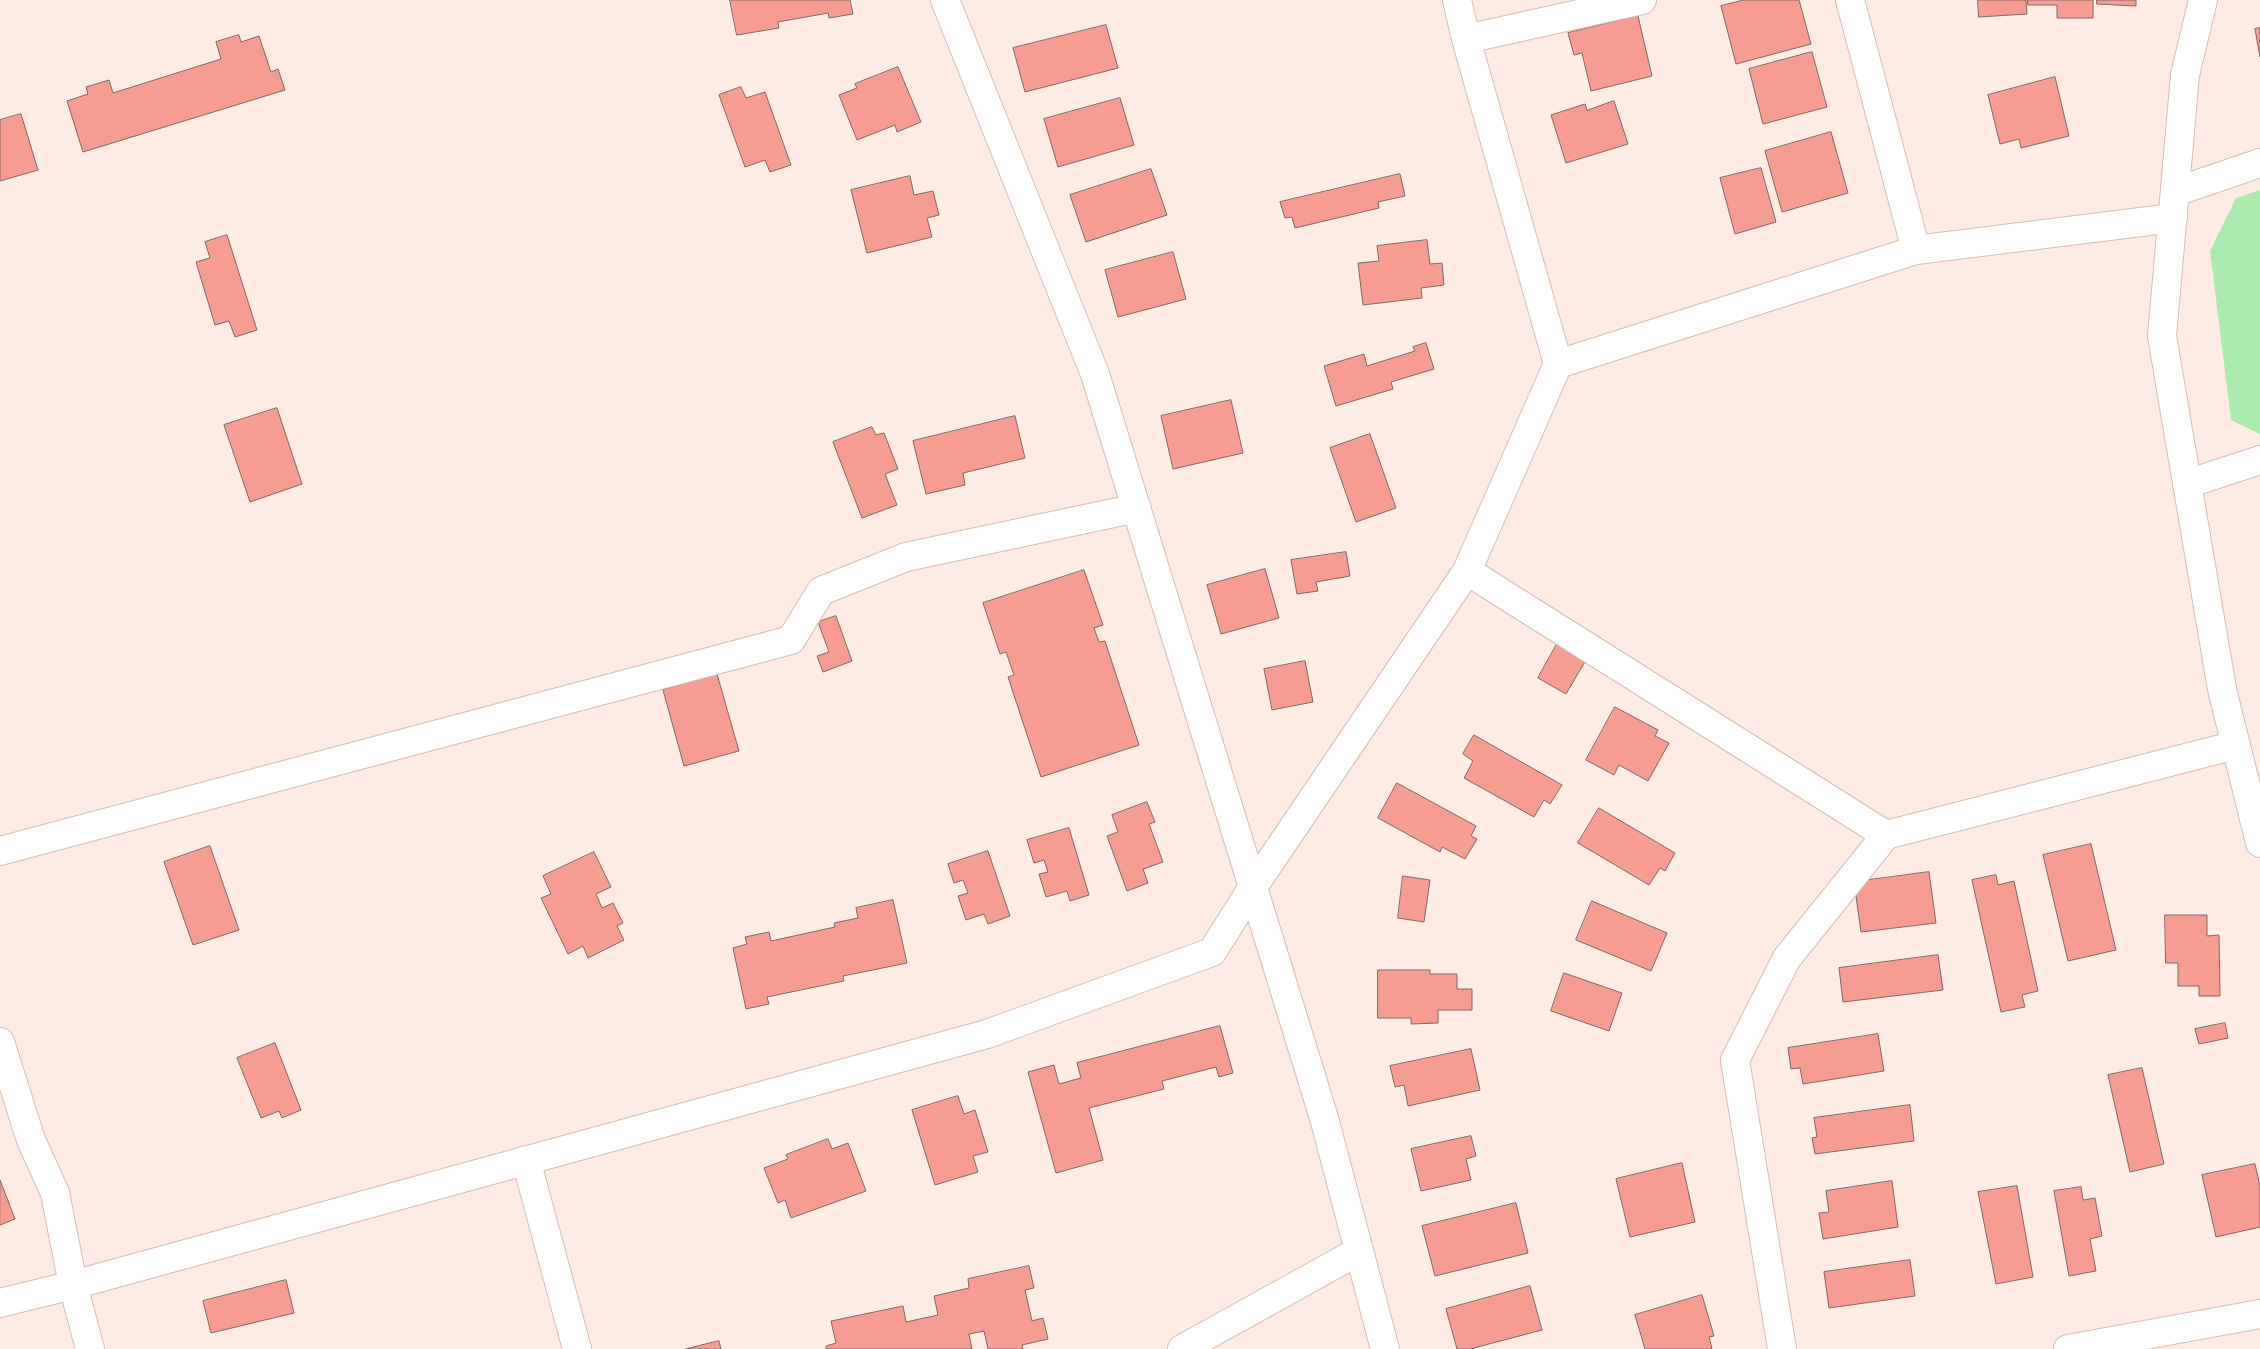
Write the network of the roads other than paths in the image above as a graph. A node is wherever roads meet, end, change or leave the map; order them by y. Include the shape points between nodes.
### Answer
1 (945, 0) edge
2 (1457, 0) edge
3 (1642, 0) edge
4 (1850, 0) edge
5 (2203, 0) edge
6 (1466, 39) junction
7 (2260, 163) edge
8 (2174, 205) junction
9 (1916, 250) junction
10 (1558, 364) junction
11 (2260, 460) edge
12 (2187, 484) junction
13 (1137, 508) junction
14 (1467, 571) junction
15 (2236, 745) junction
16 (2258, 829) edge
17 (1886, 835) junction
18 (0, 851) edge
19 (1253, 886) junction
20 (0, 1042) edge
21 (526, 1160) junction
22 (1359, 1251) junction
23 (73, 1285) junction
24 (0, 1303) edge
25 (2260, 1314) edge
26 (90, 1349) edge
27 (577, 1349) edge
28 (1182, 1349) edge
29 (1385, 1349) edge
30 (1782, 1349) edge
31 (2068, 1349) edge

1 - 13 street via 1095,374
2 - 6 street
3 - 6 street
4 - 9 street
5 - 8 street via 2185,75
6 - 10 street
7 - 8 street
8 - 9 street
8 - 12 street via 2162,336
9 - 10 street
10 - 14 street
11 - 12 street
12 - 15 street via 2222,690
13 - 18 street via 906,557 821,591 792,640
13 - 19 street
14 - 17 street
14 - 19 street
15 - 16 street
15 - 17 street
17 - 30 street via 1787,958 1735,1060
19 - 21 street via 1212,952 987,1034
19 - 22 street via 1324,1118
20 - 23 street via 31,1140 55,1193
21 - 23 street
21 - 27 street
22 - 28 street
22 - 29 street
23 - 24 street
23 - 26 street
25 - 31 street

